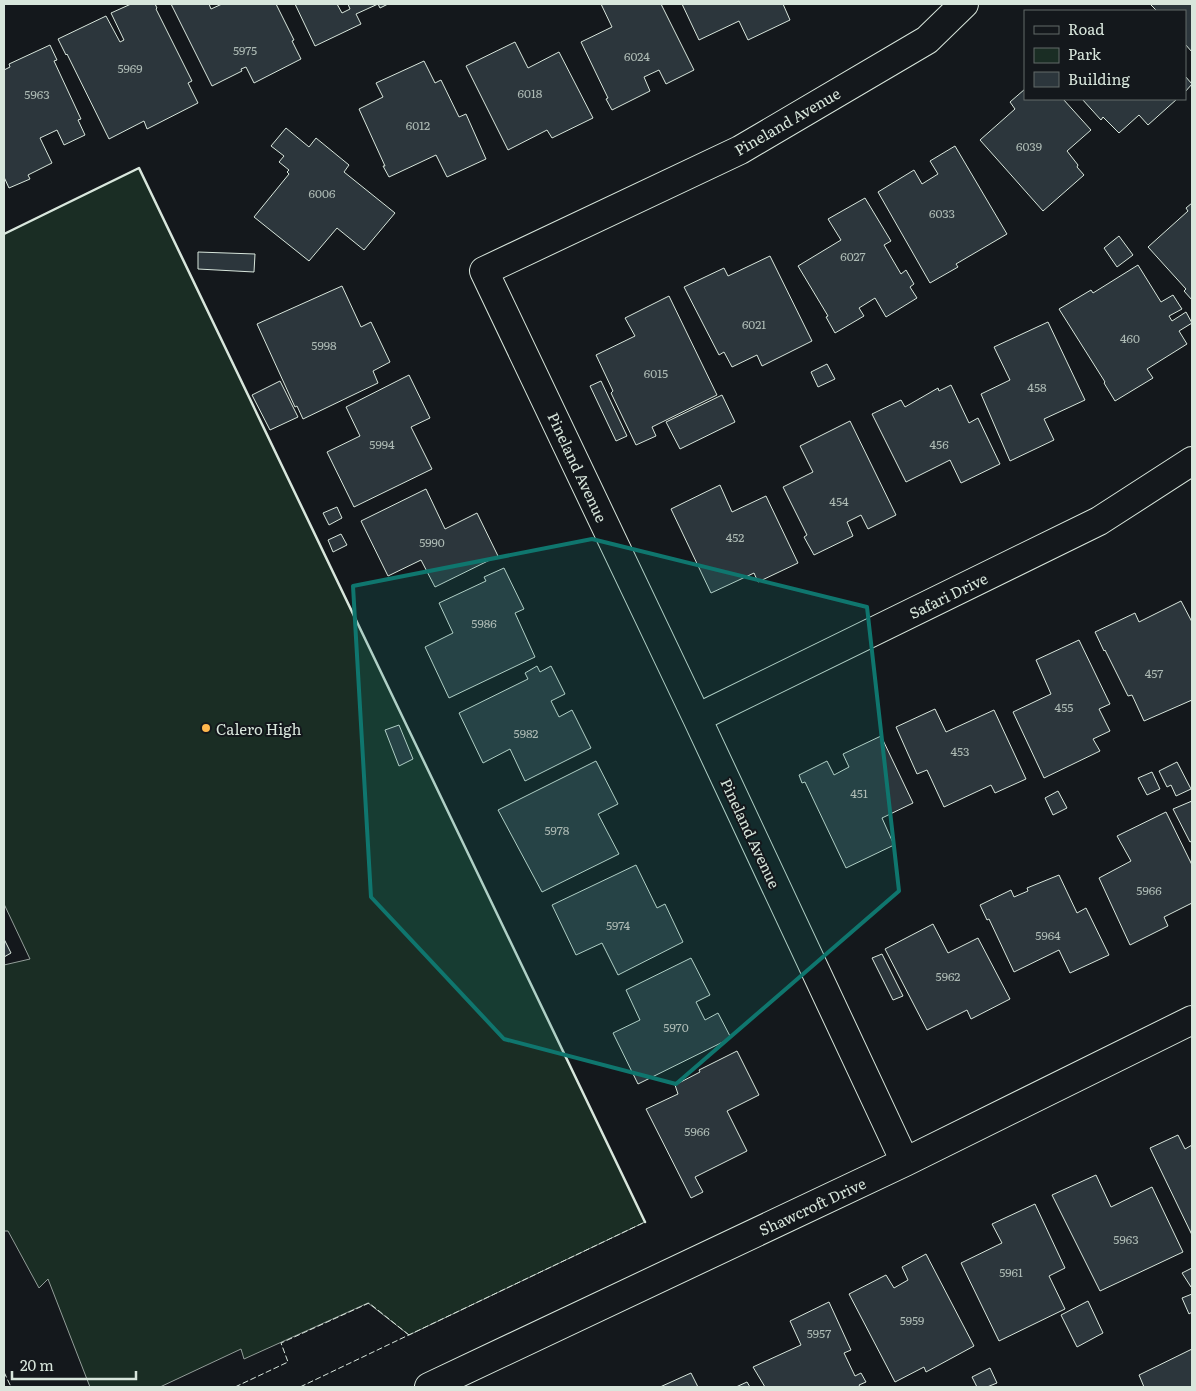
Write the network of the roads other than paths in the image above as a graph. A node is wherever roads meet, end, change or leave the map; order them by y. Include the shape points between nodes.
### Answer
1 (964, 4) edge
2 (1192, 461) edge
3 (697, 718) junction
4 (1192, 1020) edge
5 (904, 1162) junction
6 (432, 1387) edge

1 - 3 street, Pineland Avenue via 926,40 740,150 484,271
2 - 3 street, Safari Drive via 1099,521
3 - 5 street, Pineland Avenue
4 - 5 street, Shawcroft Drive
5 - 6 street, Shawcroft Drive

